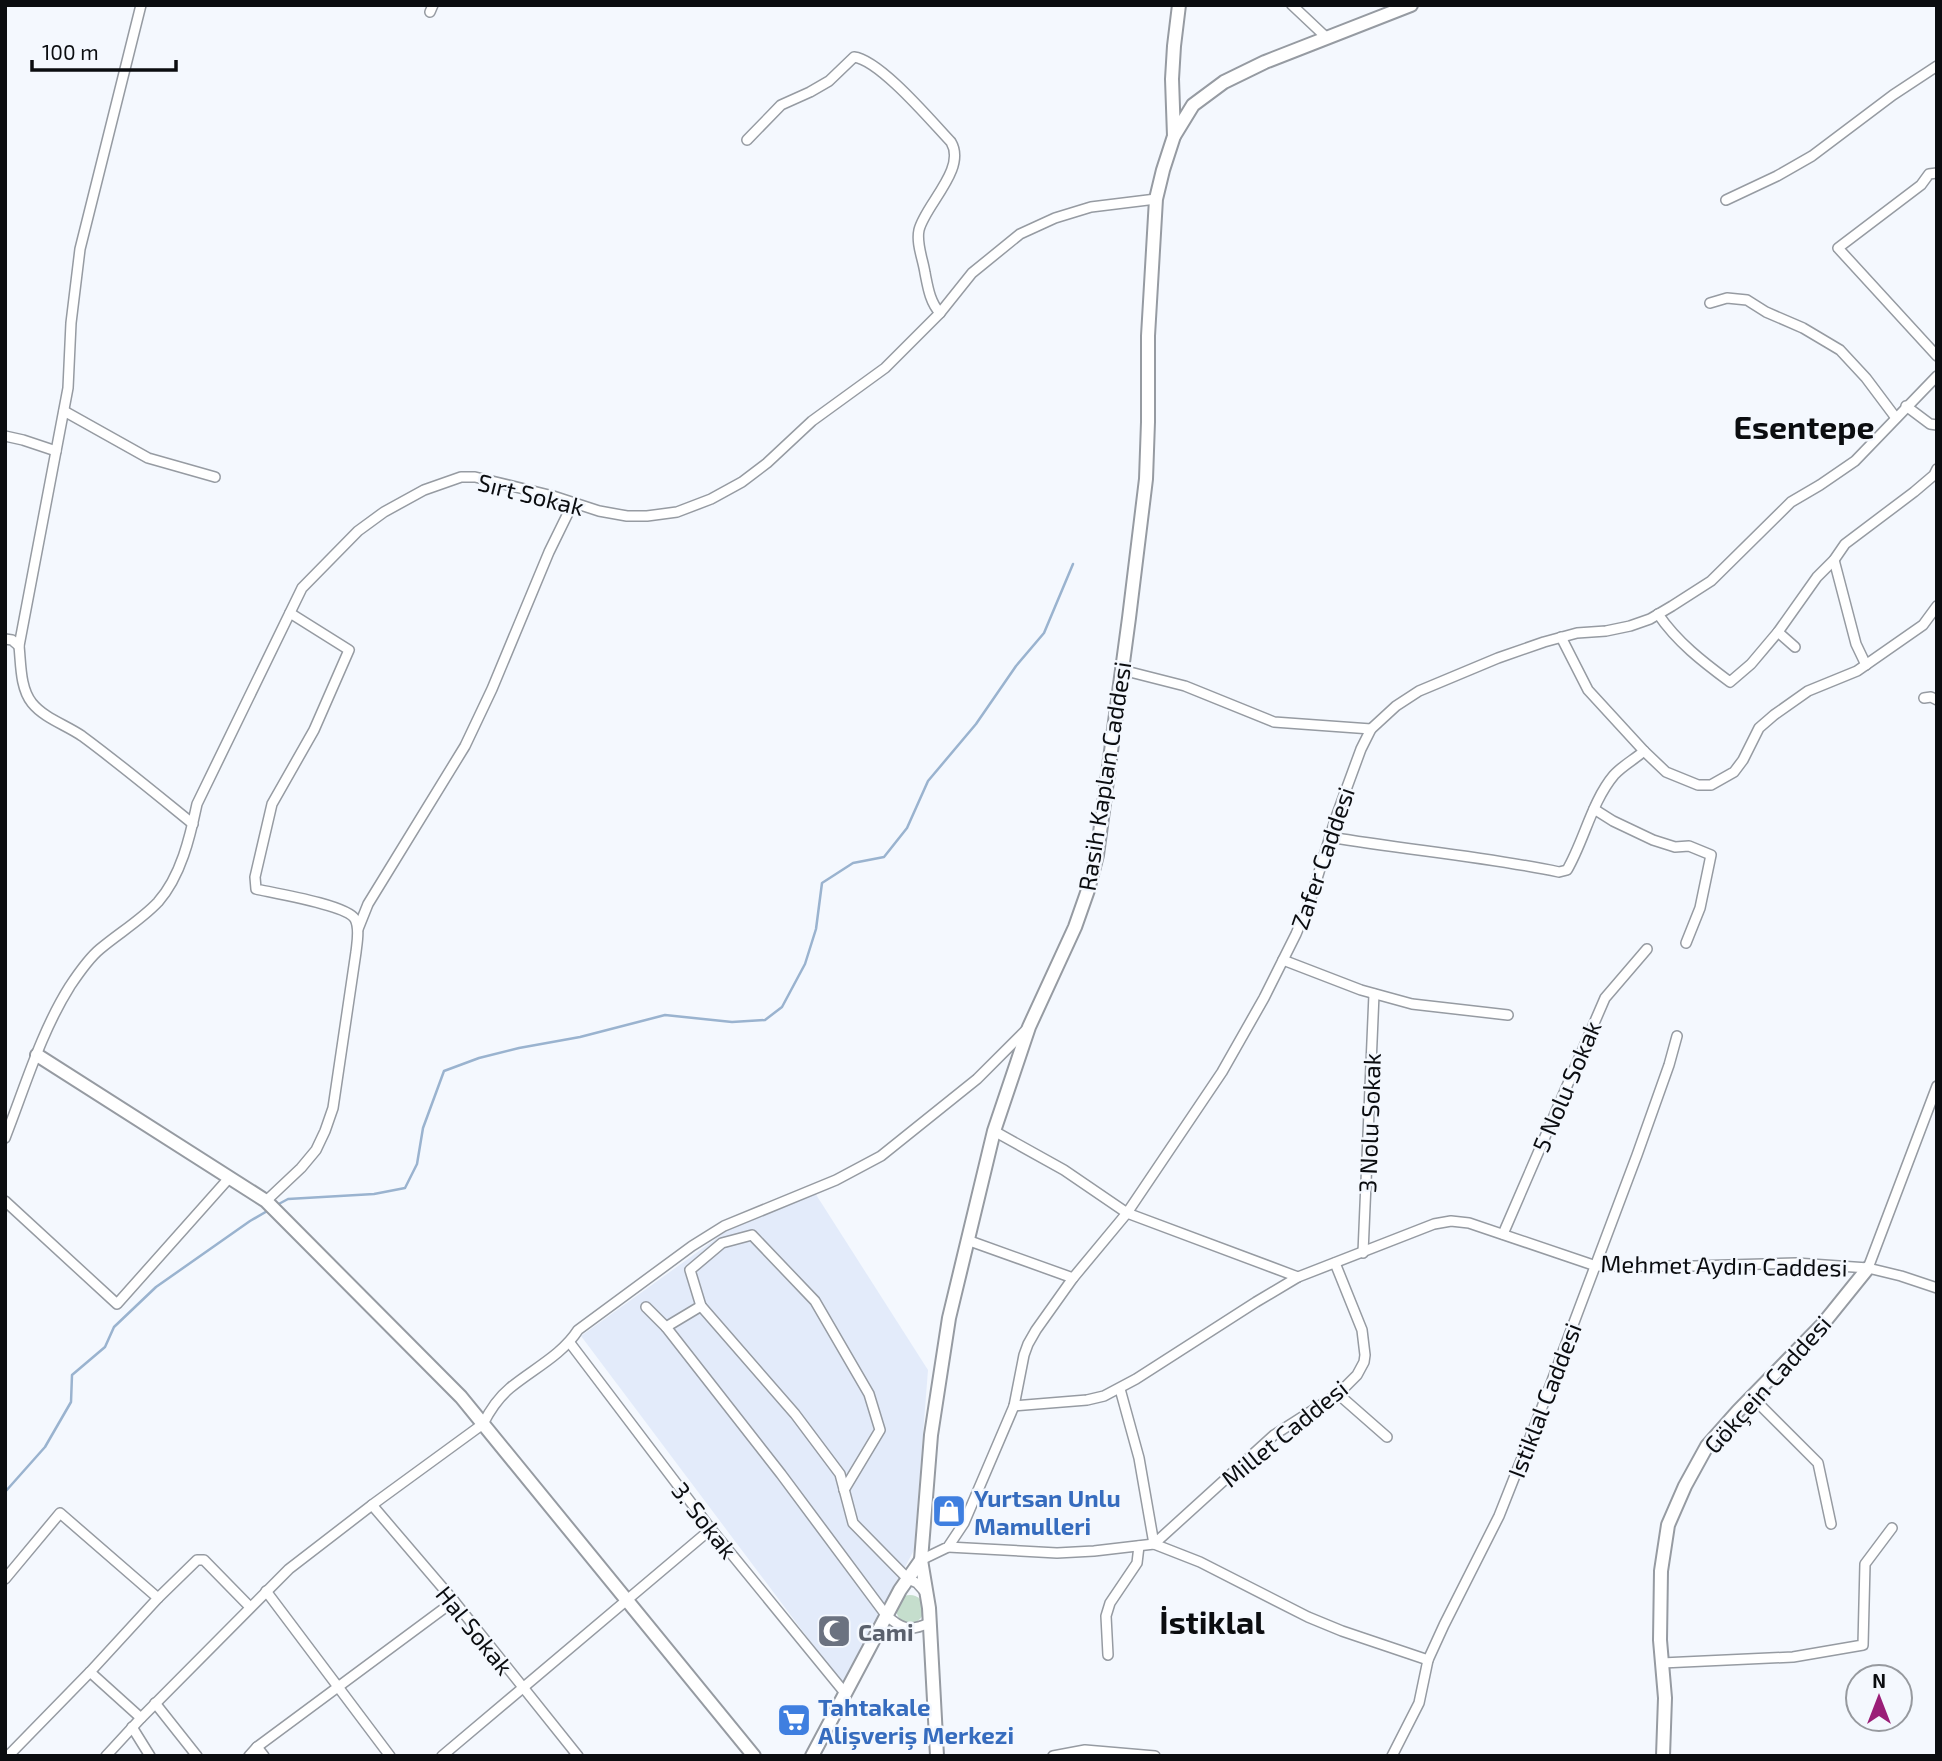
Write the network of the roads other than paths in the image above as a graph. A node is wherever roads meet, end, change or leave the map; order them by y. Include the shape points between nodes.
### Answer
1 (141, 5) edge
2 (1180, 5) edge
3 (1292, 5) edge
4 (1410, 5) edge
5 (1327, 38) junction
6 (1937, 66) edge
7 (1174, 136) junction
8 (747, 140) dead end
9 (1937, 173) edge
10 (1156, 200) junction
11 (1726, 200) dead end
12 (1710, 303) dead end
13 (940, 313) junction
14 (1937, 356) edge
15 (1937, 376) edge
16 (1906, 406) junction
17 (64, 411) junction
18 (1896, 418) junction
19 (1937, 425) edge
20 (5, 436) edge
21 (56, 451) junction
22 (1937, 469) edge
23 (215, 477) dead end
24 (573, 503) junction
25 (1834, 560) junction
26 (1937, 606) edge
27 (290, 613) junction
28 (1658, 614) junction
29 (1778, 632) junction
30 (1561, 637) junction
31 (5, 639) edge
32 (19, 646) junction
33 (1795, 647) dead end
34 (1866, 665) junction
35 (1122, 670) junction
36 (1924, 698) dead end
37 (1937, 700) edge
38 (1371, 729) junction
39 (1644, 751) junction
40 (1594, 809) junction
41 (193, 824) junction
42 (1329, 837) junction
43 (358, 929) junction
44 (1686, 943) dead end
45 (1647, 950) dead end
46 (1283, 960) junction
47 (1374, 994) junction
48 (1508, 1015) dead end
49 (1029, 1027) junction
50 (1677, 1036) dead end
51 (37, 1055) junction
52 (1937, 1086) edge
53 (994, 1131) junction
54 (5, 1138) edge
55 (230, 1177) junction
56 (5, 1201) edge
57 (266, 1201) junction
58 (1127, 1213) junction
59 (1503, 1234) junction
60 (967, 1240) junction
61 (1363, 1253) junction
62 (1335, 1263) junction
63 (1596, 1266) junction
64 (1868, 1268) junction
65 (1298, 1277) junction
66 (1073, 1278) junction
67 (1937, 1288) edge
68 (701, 1306) junction
69 (646, 1307) dead end
70 (666, 1327) junction
71 (570, 1343) junction
72 (1120, 1389) junction
73 (1338, 1394) junction
74 (1752, 1397) junction
75 (1014, 1406) junction
76 (483, 1424) junction
77 (1387, 1437) dead end
78 (844, 1490) junction
79 (372, 1505) junction
80 (1831, 1524) dead end
81 (1892, 1528) dead end
82 (711, 1530) junction
83 (1154, 1544) junction
84 (1139, 1546) junction
85 (948, 1547) junction
86 (921, 1560) junction
87 (908, 1578) junction
88 (5, 1579) edge
89 (266, 1591) junction
90 (926, 1593) junction
91 (158, 1598) junction
92 (454, 1601) junction
93 (627, 1601) junction
94 (250, 1607) junction
95 (886, 1615) junction
96 (929, 1623) junction
97 (1108, 1655) dead end
98 (1428, 1660) junction
99 (1662, 1663) junction
100 (90, 1672) junction
101 (338, 1686) junction
102 (522, 1688) junction
103 (845, 1693) junction
104 (155, 1703) junction
105 (141, 1717) junction
106 (132, 1727) junction
107 (257, 1747) junction
108 (8, 1756) edge
109 (106, 1756) edge
110 (150, 1756) edge
111 (197, 1756) edge
112 (249, 1756) edge
113 (264, 1756) edge
114 (390, 1756) edge
115 (442, 1756) edge
116 (578, 1756) edge
117 (754, 1756) edge
118 (812, 1756) edge
119 (937, 1756) edge
120 (1054, 1756) edge
121 (1155, 1756) edge
122 (1392, 1756) edge
123 (1663, 1756) edge

1 - 17 street via 80,249
2 - 7 street via 1173,68
3 - 5 street
4 - 5 street, Rasih Kaplan Caddesi
5 - 7 street, Rasih Kaplan Caddesi via 1224,82 1193,105
6 - 11 street via 1812,156
7 - 10 street, Rasih Kaplan Caddesi
8 - 13 street via 781,105 821,87 854,57 889,78 955,151 955,160 918,235 930,296
9 - 14 street via 1929,174 1838,248
10 - 13 street, Sırt Sokak via 1091,207 1020,234 972,273
10 - 35 street, Rasih Kaplan Caddesi via 1146,479
12 - 18 street via 1727,298 1747,300 1840,350
13 - 24 street, Sırt Sokak via 884,368 812,421 742,482 711,499 677,512 647,516
15 - 16 street, Zafer Caddesi
16 - 18 street, Zafer Caddesi
16 - 19 street
17 - 21 street
17 - 23 street via 148,458
18 - 28 street, Zafer Caddesi via 1855,461 1791,502 1710,581
20 - 21 street
21 - 32 street
22 - 25 street via 1845,544
24 - 27 street, Sırt Sokak via 475,477 424,490 358,531 302,588
24 - 43 street via 465,746 368,904
25 - 29 street
25 - 34 street
26 - 34 street via 1923,625
27 - 41 street, Sırt Sokak via 197,804
27 - 43 street via 349,650 314,730 272,804 256,889 332,906 349,913
28 - 29 street via 1704,664 1730,682
28 - 30 street, Zafer Caddesi via 1630,626
29 - 33 street
30 - 38 street, Zafer Caddesi via 1419,691
30 - 39 street via 1588,690
31 - 32 street
32 - 41 street via 24,688 32,703 112,758
34 - 39 street via 1808,691 1774,715 1759,728 1734,772 1711,785 1698,786 1666,772
35 - 38 street via 1185,686 1274,722
35 - 49 street, Rasih Kaplan Caddesi via 1097,855 1088,890
36 - 37 street
38 - 42 street, Zafer Caddesi
39 - 40 street via 1614,775
40 - 42 street via 1575,856 1567,870 1559,872
40 - 44 street via 1653,840 1712,855 1700,908
41 - 51 street, Sırt Sokak via 166,892 97,951 71,985
42 - 46 street, Zafer Caddesi via 1311,898
43 - 57 street via 333,1108 316,1150
45 - 59 street, 5 Nolu Sokak via 1605,998
46 - 47 street
46 - 58 street, Zafer Caddesi via 1223,1072
47 - 48 street via 1412,1004
47 - 61 street, 3 Nolu Sokak
49 - 53 street, Rasih Kaplan Caddesi
49 - 71 street via 977,1079 881,1156 836,1180 724,1226 578,1330
50 - 63 street, Istiklal Caddesi
51 - 54 street, Sırt Sokak
51 - 55 street
52 - 64 street
53 - 58 street via 1064,1170
53 - 60 street, Rasih Kaplan Caddesi
55 - 56 street via 117,1304
55 - 57 street
57 - 76 street
58 - 65 street
58 - 66 street, Zafer Caddesi
59 - 61 street, Mehmet Aydın Caddesi via 1451,1221
59 - 63 street, Mehmet Aydın Caddesi
60 - 66 street
60 - 86 street, Rasih Kaplan Caddesi via 939,1377
61 - 62 street, Mehmet Aydın Caddesi
62 - 65 street, Mehmet Aydın Caddesi
62 - 73 street, Millet Caddesi via 1362,1331 1365,1355 1357,1375
63 - 64 street, Mehmet Aydın Caddesi via 1796,1263
63 - 98 street, Istiklal Caddesi via 1499,1517
64 - 67 street, Mehmet Aydın Caddesi
64 - 74 street, Gökçein Caddesi via 1822,1325
65 - 72 street, Mehmet Aydın Caddesi
66 - 75 street, Zafer Caddesi via 1028,1344
68 - 70 street
68 - 78 street via 795,1414 839,1474
68 - 78 street via 690,1270 722,1243 752,1235 815,1301 869,1394 880,1430
69 - 70 street
70 - 95 street
71 - 76 street via 509,1390
71 - 82 street, 3. Sokak
72 - 75 street, Mehmet Aydın Caddesi via 1087,1400
72 - 83 street via 1139,1458
73 - 77 street
73 - 83 street, Millet Caddesi via 1274,1436
74 - 80 street via 1818,1463
74 - 99 street, Gökçein Caddesi via 1707,1446 1668,1525 1661,1571
75 - 85 street, Zafer Caddesi via 964,1523
76 - 79 street
76 - 93 street
78 - 87 street via 853,1523
79 - 89 street
79 - 92 street, Hal Sokak
81 - 99 street via 1865,1563 1863,1645 1793,1657
82 - 93 street
82 - 103 street, 3. Sokak
83 - 84 street
83 - 98 street via 1320,1622
84 - 85 street via 1057,1553
84 - 97 street via 1137,1563 1106,1616
85 - 86 street
86 - 87 street
86 - 90 street, Rasih Kaplan Caddesi
87 - 90 street
87 - 95 street
88 - 91 street via 60,1513
89 - 94 street
89 - 101 street
90 - 96 street, Rasih Kaplan Caddesi
91 - 94 street via 192,1564 204,1560
91 - 100 street
92 - 101 street
92 - 102 street, Hal Sokak
93 - 102 street
93 - 117 street
94 - 104 street
95 - 96 street via 906,1628
95 - 103 street
96 - 119 street, Rasih Kaplan Caddesi
98 - 122 street, Istiklal Caddesi via 1419,1703
99 - 123 street, Gökçein Caddesi
100 - 105 street
100 - 108 street
101 - 107 street
101 - 114 street
102 - 115 street
102 - 116 street, Hal Sokak
103 - 118 street
104 - 105 street
104 - 111 street
105 - 106 street
106 - 109 street
106 - 110 street
107 - 112 street
107 - 113 street
120 - 121 street via 1085,1751

